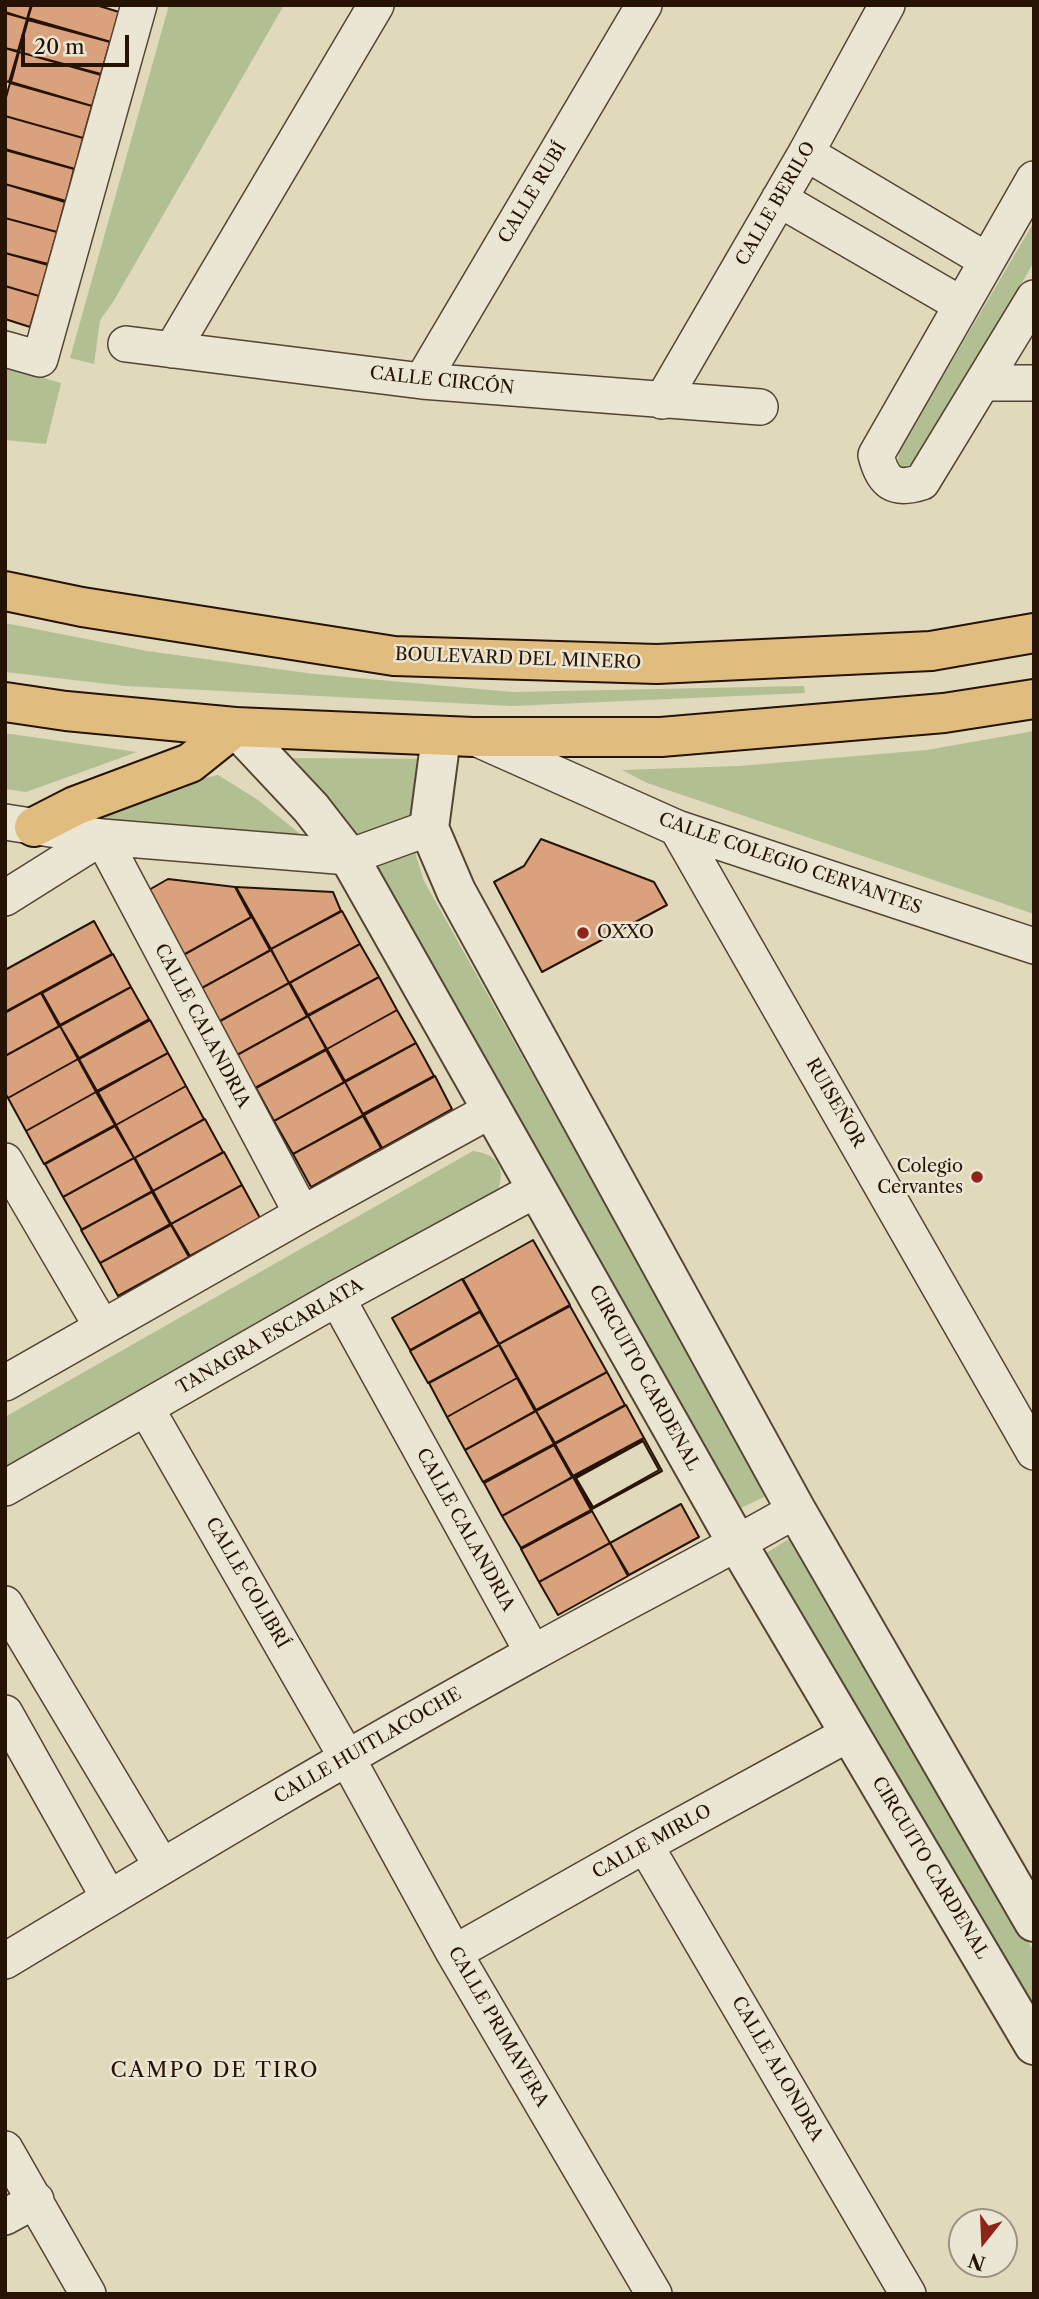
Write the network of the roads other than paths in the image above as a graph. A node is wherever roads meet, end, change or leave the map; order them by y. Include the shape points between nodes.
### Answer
1 (139, 5) edge
2 (376, 5) edge
3 (645, 5) edge
4 (887, 5) edge
5 (806, 153) junction
6 (1034, 179) edge
7 (779, 199) junction
8 (986, 260) junction
9 (1034, 298) edge
10 (962, 305) junction
11 (126, 344) dead end
12 (5, 349) edge
13 (172, 350) junction
14 (422, 381) junction
15 (983, 383) junction
16 (1034, 383) edge
17 (662, 401) junction
18 (760, 407) dead end
19 (5, 591) edge
20 (1034, 633) edge
21 (1034, 699) edge
22 (5, 702) edge
23 (235, 727) junction
24 (457, 737) junction
25 (20, 824) edge
26 (429, 828) junction
27 (677, 828) junction
28 (102, 837) junction
29 (349, 857) junction
30 (5, 898) edge
31 (1034, 946) edge
32 (492, 1110) junction
33 (5, 1161) edge
34 (537, 1189) junction
35 (302, 1214) junction
36 (337, 1298) junction
37 (102, 1327) junction
38 (5, 1384) edge
39 (146, 1408) junction
40 (1034, 1452) edge
41 (5, 1488) edge
42 (796, 1510) junction
43 (737, 1543) junction
44 (5, 1604) edge
45 (533, 1653) junction
46 (5, 1713) edge
47 (850, 1734) junction
48 (347, 1758) junction
49 (645, 1845) junction
50 (161, 1865) junction
51 (109, 1898) junction
52 (1034, 1922) edge
53 (454, 1953) junction
54 (5, 1961) edge
55 (1034, 2045) edge
56 (5, 2149) edge
57 (36, 2200) junction
58 (5, 2217) edge
59 (88, 2294) edge
60 (654, 2294) edge
61 (908, 2294) edge

1 - 12 street via 40,359
2 - 13 street
3 - 14 street, CALLE RUBÍ
4 - 5 street, CALLE BERILO
5 - 7 street, CALLE BERILO
5 - 8 street
6 - 8 street
7 - 10 street
7 - 17 street, CALLE BERILO
8 - 10 street
9 - 15 street
10 - 15 street via 876,455 880,473 893,484 906,487 922,482
11 - 13 street, CALLE CIRCÓN
13 - 14 street, CALLE CIRCÓN
14 - 17 street, CALLE CIRCÓN
15 - 16 street
17 - 18 street, CALLE CIRCÓN
19 - 20 main road, BOULEVARD DEL MINERO via 394,656 657,664 930,651
21 - 24 main road via 944,713 662,737
22 - 23 main road
23 - 24 main road
23 - 25 main road via 190,763
23 - 29 street, CIRCUITO CARDENAL via 311,808
24 - 26 street
24 - 27 street, CALLE COLEGIO CERVANTES
25 - 28 street
26 - 29 street
26 - 42 street via 456,891
27 - 31 street, CALLE COLEGIO CERVANTES
27 - 40 street, RUISEÑOR
28 - 29 street
28 - 30 street
28 - 35 street, CALLE CALANDRIA
29 - 32 street, CIRCUITO CARDENAL
32 - 34 street, CIRCUITO CARDENAL
32 - 35 street
33 - 37 street
34 - 36 street, TANAGRA ESCARLATA
34 - 43 street, CIRCUITO CARDENAL
35 - 37 street
36 - 39 street, TANAGRA ESCARLATA
36 - 45 street, CALLE CALANDRIA
37 - 38 street
39 - 41 street, TANAGRA ESCARLATA
39 - 48 street, CALLE COLIBRÍ
42 - 43 street, CALLE HUITLACOCHE
42 - 52 street
43 - 45 street, CALLE HUITLACOCHE
43 - 47 street, CIRCUITO CARDENAL
44 - 50 street
45 - 48 street, CALLE HUITLACOCHE
46 - 51 street
47 - 49 street, CALLE MIRLO
47 - 55 street, CIRCUITO CARDENAL
48 - 50 street, CALLE HUITLACOCHE
48 - 53 street, CALLE PRIMAVERA
49 - 53 street, CALLE MIRLO
49 - 61 street, CALLE ALONDRA
50 - 51 street, CALLE HUITLACOCHE
51 - 54 street, CALLE HUITLACOCHE
53 - 60 street, CALLE PRIMAVERA
56 - 57 street
57 - 58 street
57 - 59 street

